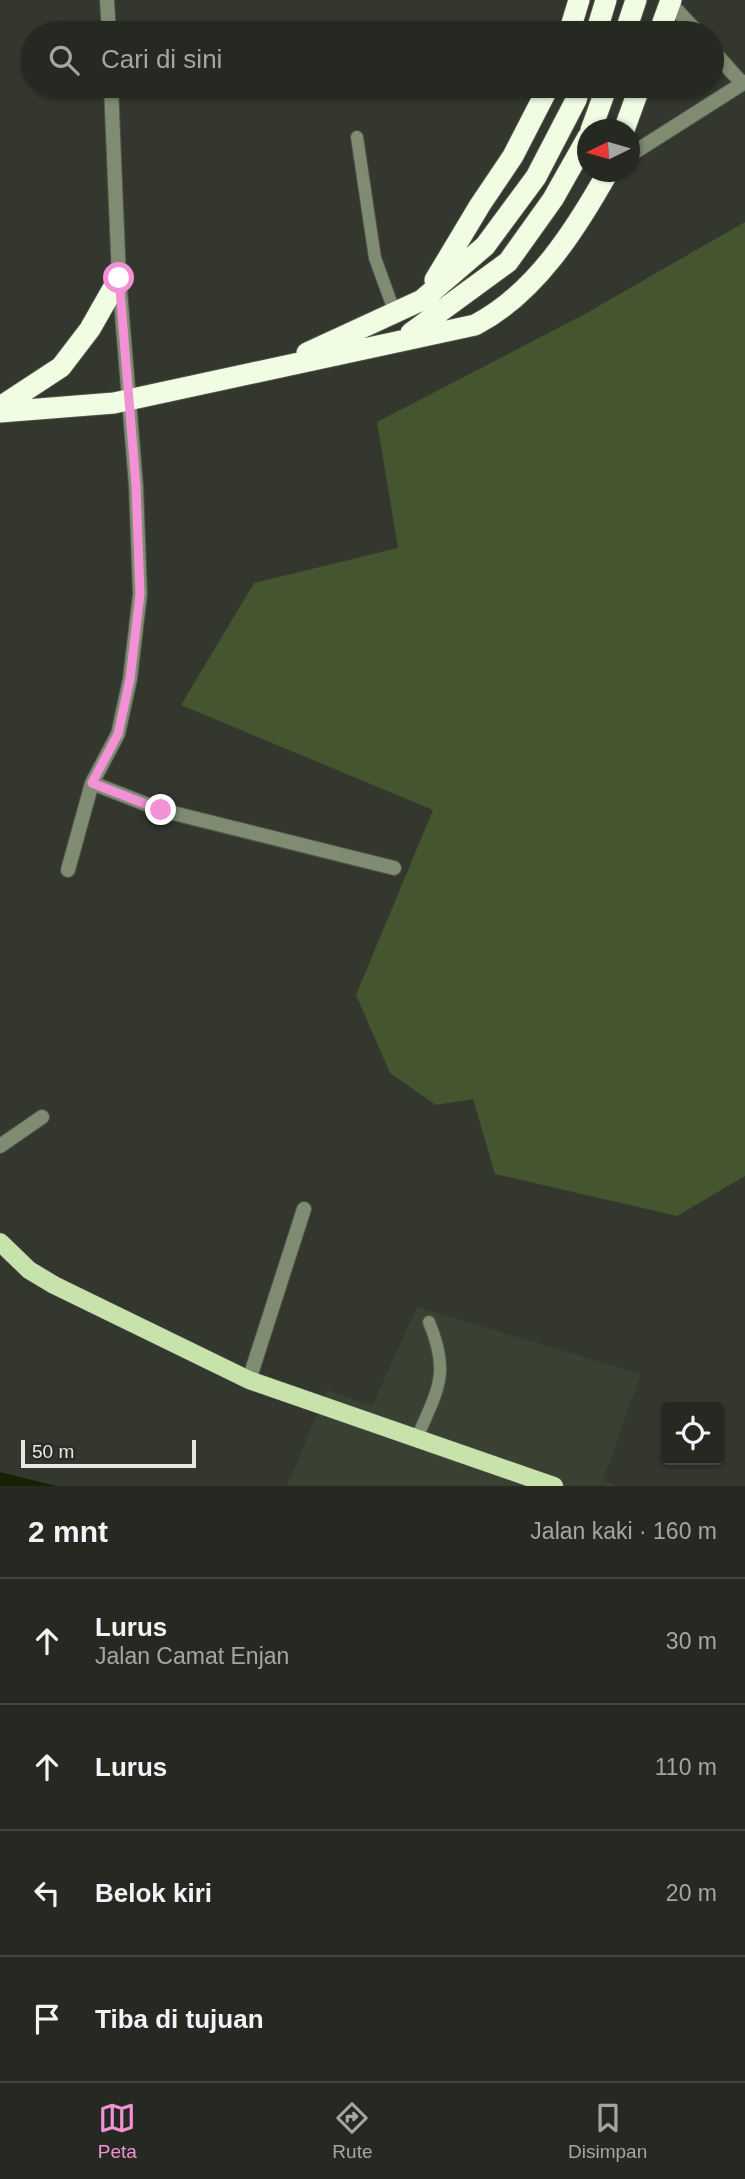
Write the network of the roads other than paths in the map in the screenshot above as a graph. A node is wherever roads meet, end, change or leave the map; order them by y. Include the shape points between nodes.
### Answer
1 (107, 0) edge
2 (579, 0) edge
3 (606, 0) edge
4 (636, 0) edge
5 (670, 1) edge
6 (108, 21) edge
7 (573, 21) edge
8 (600, 21) edge
9 (629, 21) edge
10 (663, 21) edge
11 (688, 21) edge
12 (724, 63) edge
13 (743, 83) edge
14 (724, 95) edge
15 (112, 98) edge
16 (543, 98) edge
17 (577, 98) edge
18 (603, 98) edge
19 (636, 98) edge
20 (719, 98) edge
21 (596, 119) edge
22 (628, 119) edge
23 (357, 137) dead end
24 (640, 148) edge
25 (577, 155) edge
26 (602, 182) edge
27 (119, 278) junction
28 (422, 300) junction
29 (395, 313) junction
30 (394, 342) junction
31 (278, 367) junction
32 (130, 398) junction
33 (0, 409) edge
34 (92, 783) junction
35 (394, 868) dead end
36 (68, 870) dead end
37 (42, 1117) dead end
38 (0, 1146) edge
39 (304, 1209) dead end
40 (0, 1242) edge
41 (429, 1322) dead end
42 (249, 1380) junction
43 (416, 1438) junction
44 (554, 1486) edge

1 - 6 street
2 - 7 highway
3 - 8 highway
4 - 9 highway
5 - 10 highway
5 - 11 street
12 - 13 street
13 - 14 street
15 - 27 street
16 - 28 highway via 513,156
17 - 28 highway via 536,177 485,246
18 - 21 highway
19 - 22 highway
20 - 24 street
23 - 29 lane via 375,258
25 - 30 highway via 553,199 508,262 439,315
26 - 30 highway via 556,250 502,312 475,326
27 - 32 street
27 - 33 highway via 90,329 61,367
28 - 29 highway
29 - 31 highway
30 - 31 highway
31 - 32 highway
32 - 33 highway via 114,403
32 - 34 street via 140,594 118,734
34 - 35 street via 161,810
34 - 36 street
37 - 38 street
39 - 42 street
40 - 42 main road via 29,1270
41 - 43 lane via 440,1349 442,1379
42 - 43 main road
43 - 44 main road

